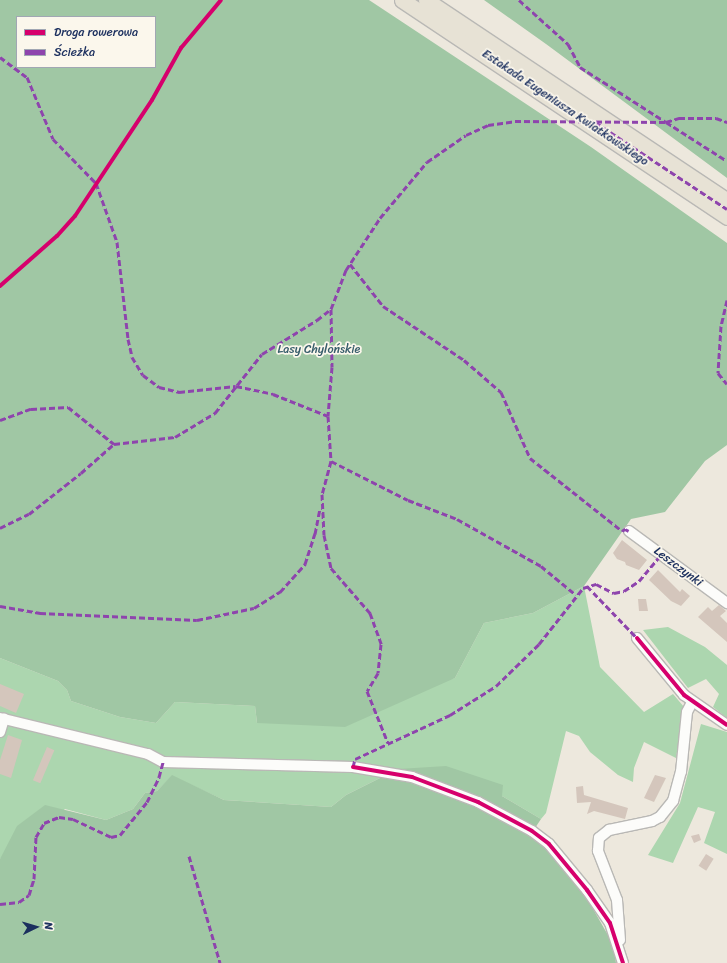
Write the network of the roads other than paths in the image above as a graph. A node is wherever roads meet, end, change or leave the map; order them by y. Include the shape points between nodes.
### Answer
1 (426, 0) edge
2 (404, 1) edge
3 (727, 201) edge
4 (727, 217) edge
5 (628, 531) dead end
6 (727, 603) edge
7 (637, 638) dead end
8 (692, 702) junction
9 (2, 718) edge
10 (727, 726) edge
11 (0, 732) edge
12 (620, 948) junction
13 (623, 963) edge

1 - 3 highway, Estakada Eugeniusza Kwiatkowskiego
2 - 4 highway, Estakada Eugeniusza Kwiatkowskiego
5 - 6 street, Leszczynki
7 - 8 street
8 - 10 street
8 - 12 street via 687,712 681,772 673,802 660,817 652,821 609,830 599,838 598,851 617,900
9 - 11 street
9 - 12 street via 148,754 163,762 353,767 412,777 478,802 532,831 549,844 610,923
12 - 13 street

